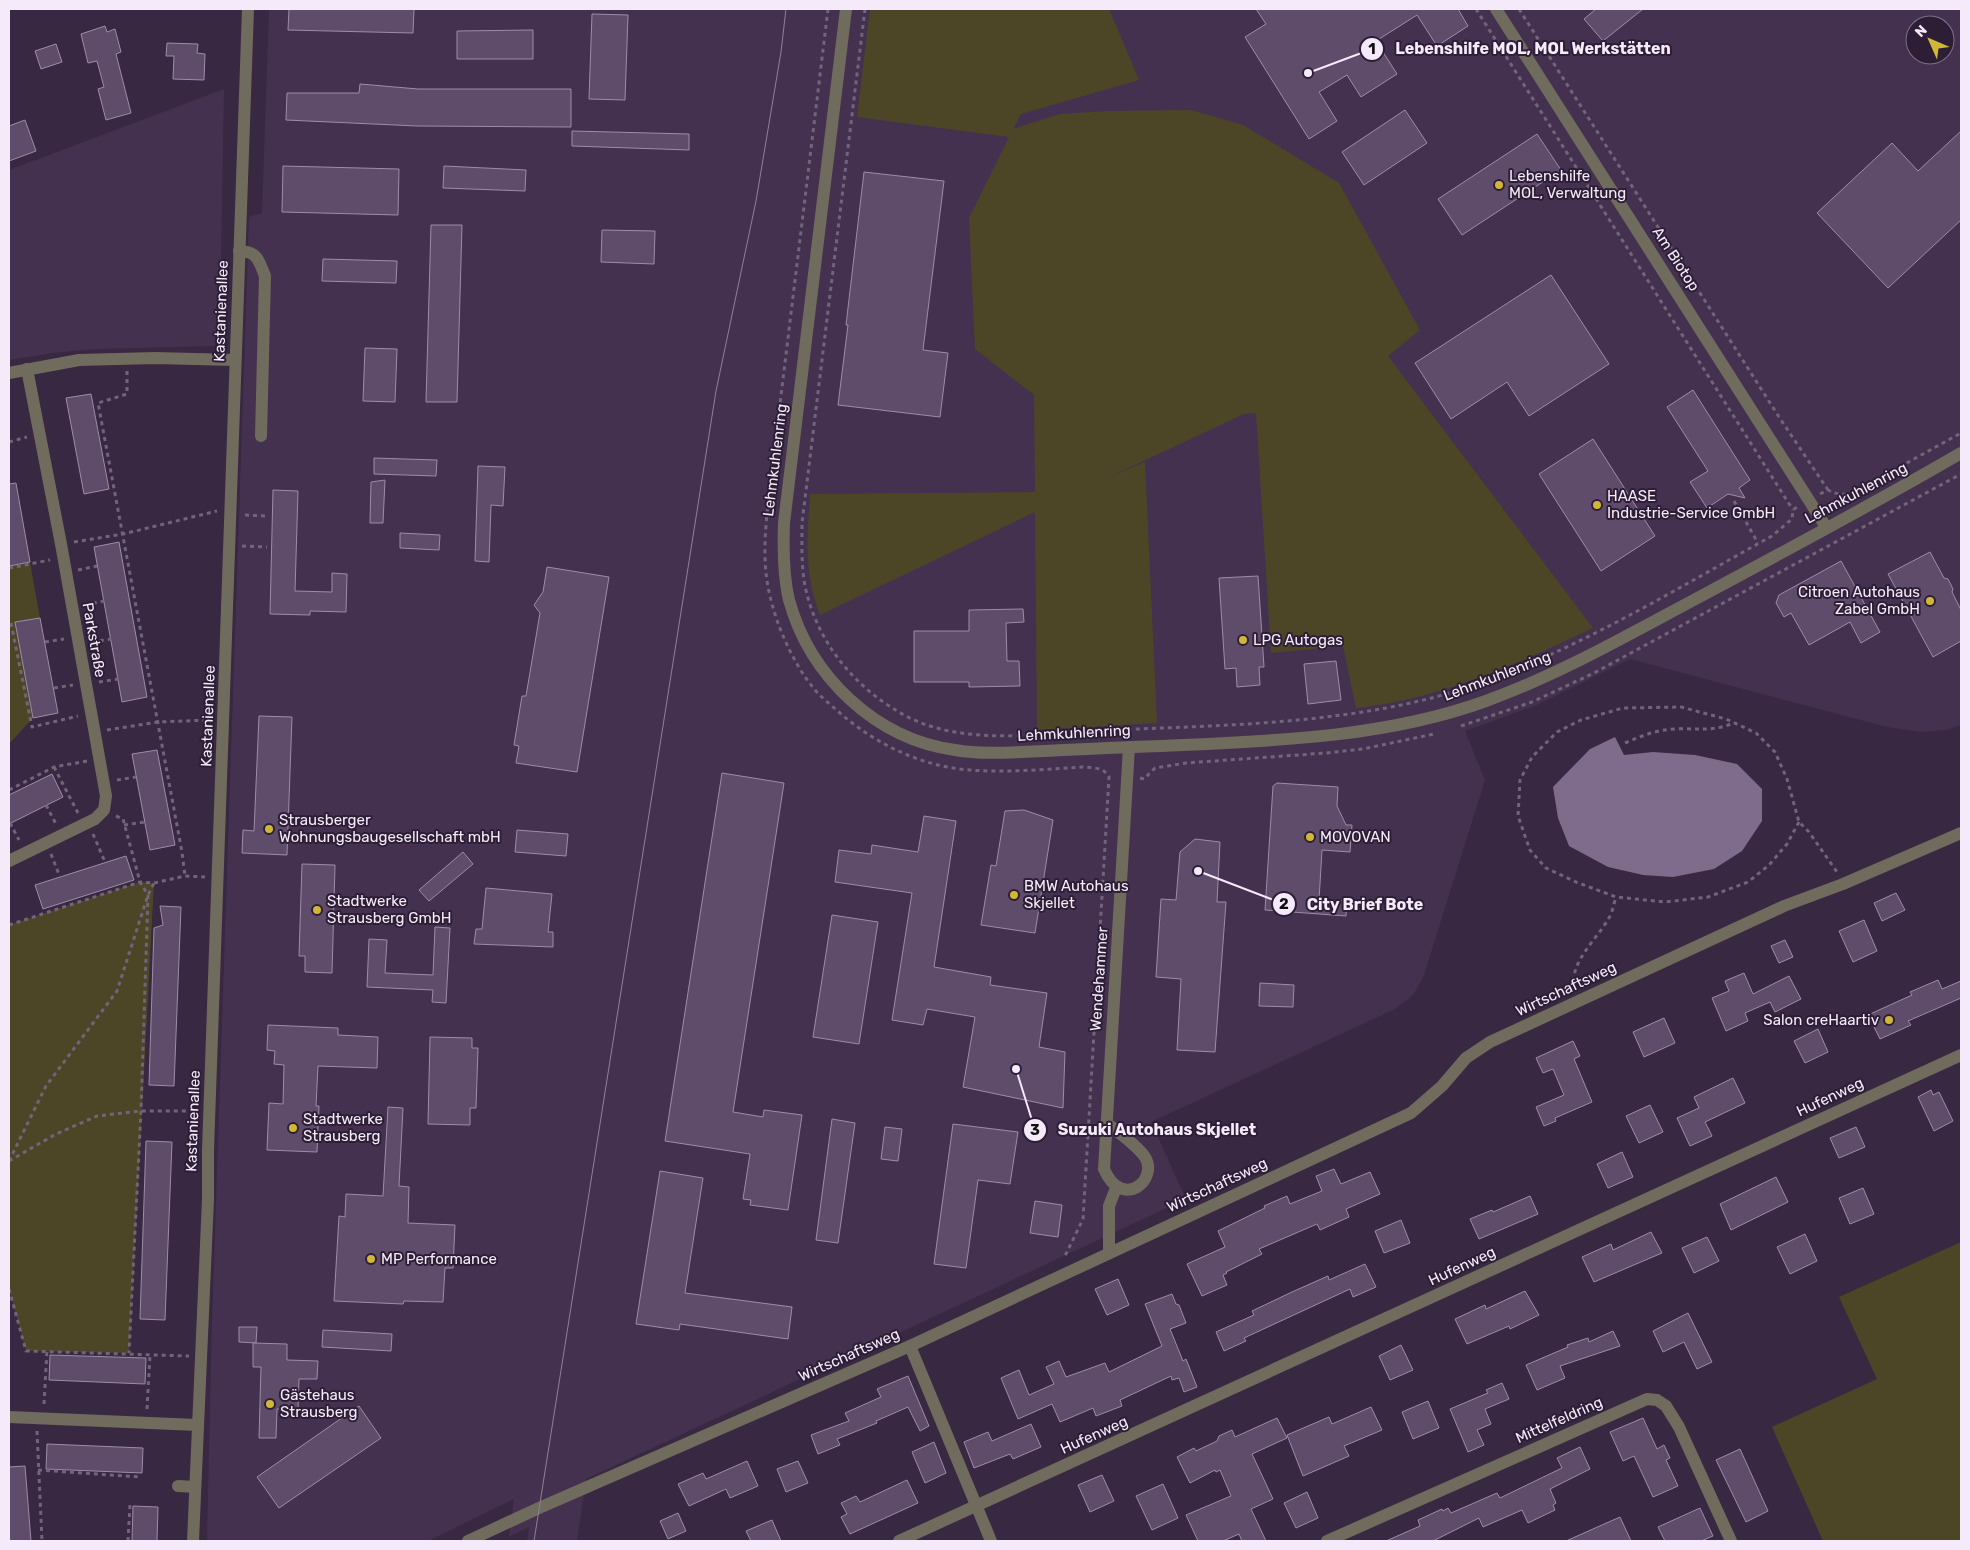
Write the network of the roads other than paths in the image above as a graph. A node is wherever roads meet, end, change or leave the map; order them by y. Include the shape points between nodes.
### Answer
1 (248, 9) edge
2 (846, 9) edge
3 (1496, 9) edge
4 (239, 250) junction
5 (235, 360) junction
6 (27, 369) junction
7 (9, 373) edge
8 (261, 436) dead end
9 (1961, 453) edge
10 (1826, 527) junction
11 (1129, 747) junction
12 (1961, 833) edge
13 (9, 861) edge
14 (1961, 1055) edge
15 (1107, 1124) junction
16 (1116, 1188) junction
17 (1109, 1253) junction
18 (910, 1346) junction
19 (9, 1417) edge
20 (198, 1425) junction
21 (178, 1486) dead end
22 (195, 1487) junction
23 (976, 1505) junction
24 (193, 1541) edge
25 (468, 1541) edge
26 (899, 1541) edge
27 (991, 1541) edge
28 (1327, 1541) edge
29 (1731, 1541) edge

1 - 4 street, Kastanienallee
2 - 11 street, Lehmkuhlenring via 784,524 784,570 796,618 828,678 862,710 902,734 952,750 974,752
3 - 10 street, Am Biotop
4 - 5 street, Kastanienallee
4 - 8 street via 250,251 257,257 265,276
5 - 6 street via 79,360
5 - 20 street, Kastanienallee
6 - 7 street
6 - 13 street, Parkstraße via 106,796 104,810 95,819
9 - 10 street, Lehmkuhlenring
10 - 11 street, Lehmkuhlenring via 1605,648 1523,687 1481,702 1402,723 1330,735
11 - 15 street, Wendehammer
12 - 17 street, Wirtschaftsweg via 1784,906 1490,1042 1466,1058 1411,1114
14 - 23 street, Hufenweg
15 - 16 street, Wendehammer via 1104,1169
15 - 16 street via 1145,1158 1148,1169 1145,1181 1136,1189
16 - 17 street via 1109,1206
17 - 18 street, Wirtschaftsweg
18 - 23 street
18 - 25 street, Wirtschaftsweg
19 - 20 street
20 - 22 street, Kastanienallee
21 - 22 street
22 - 24 street, Kastanienallee
23 - 26 street, Hufenweg
23 - 27 street
28 - 29 street, Mittelfeldring via 1647,1398 1666,1406 1679,1427

